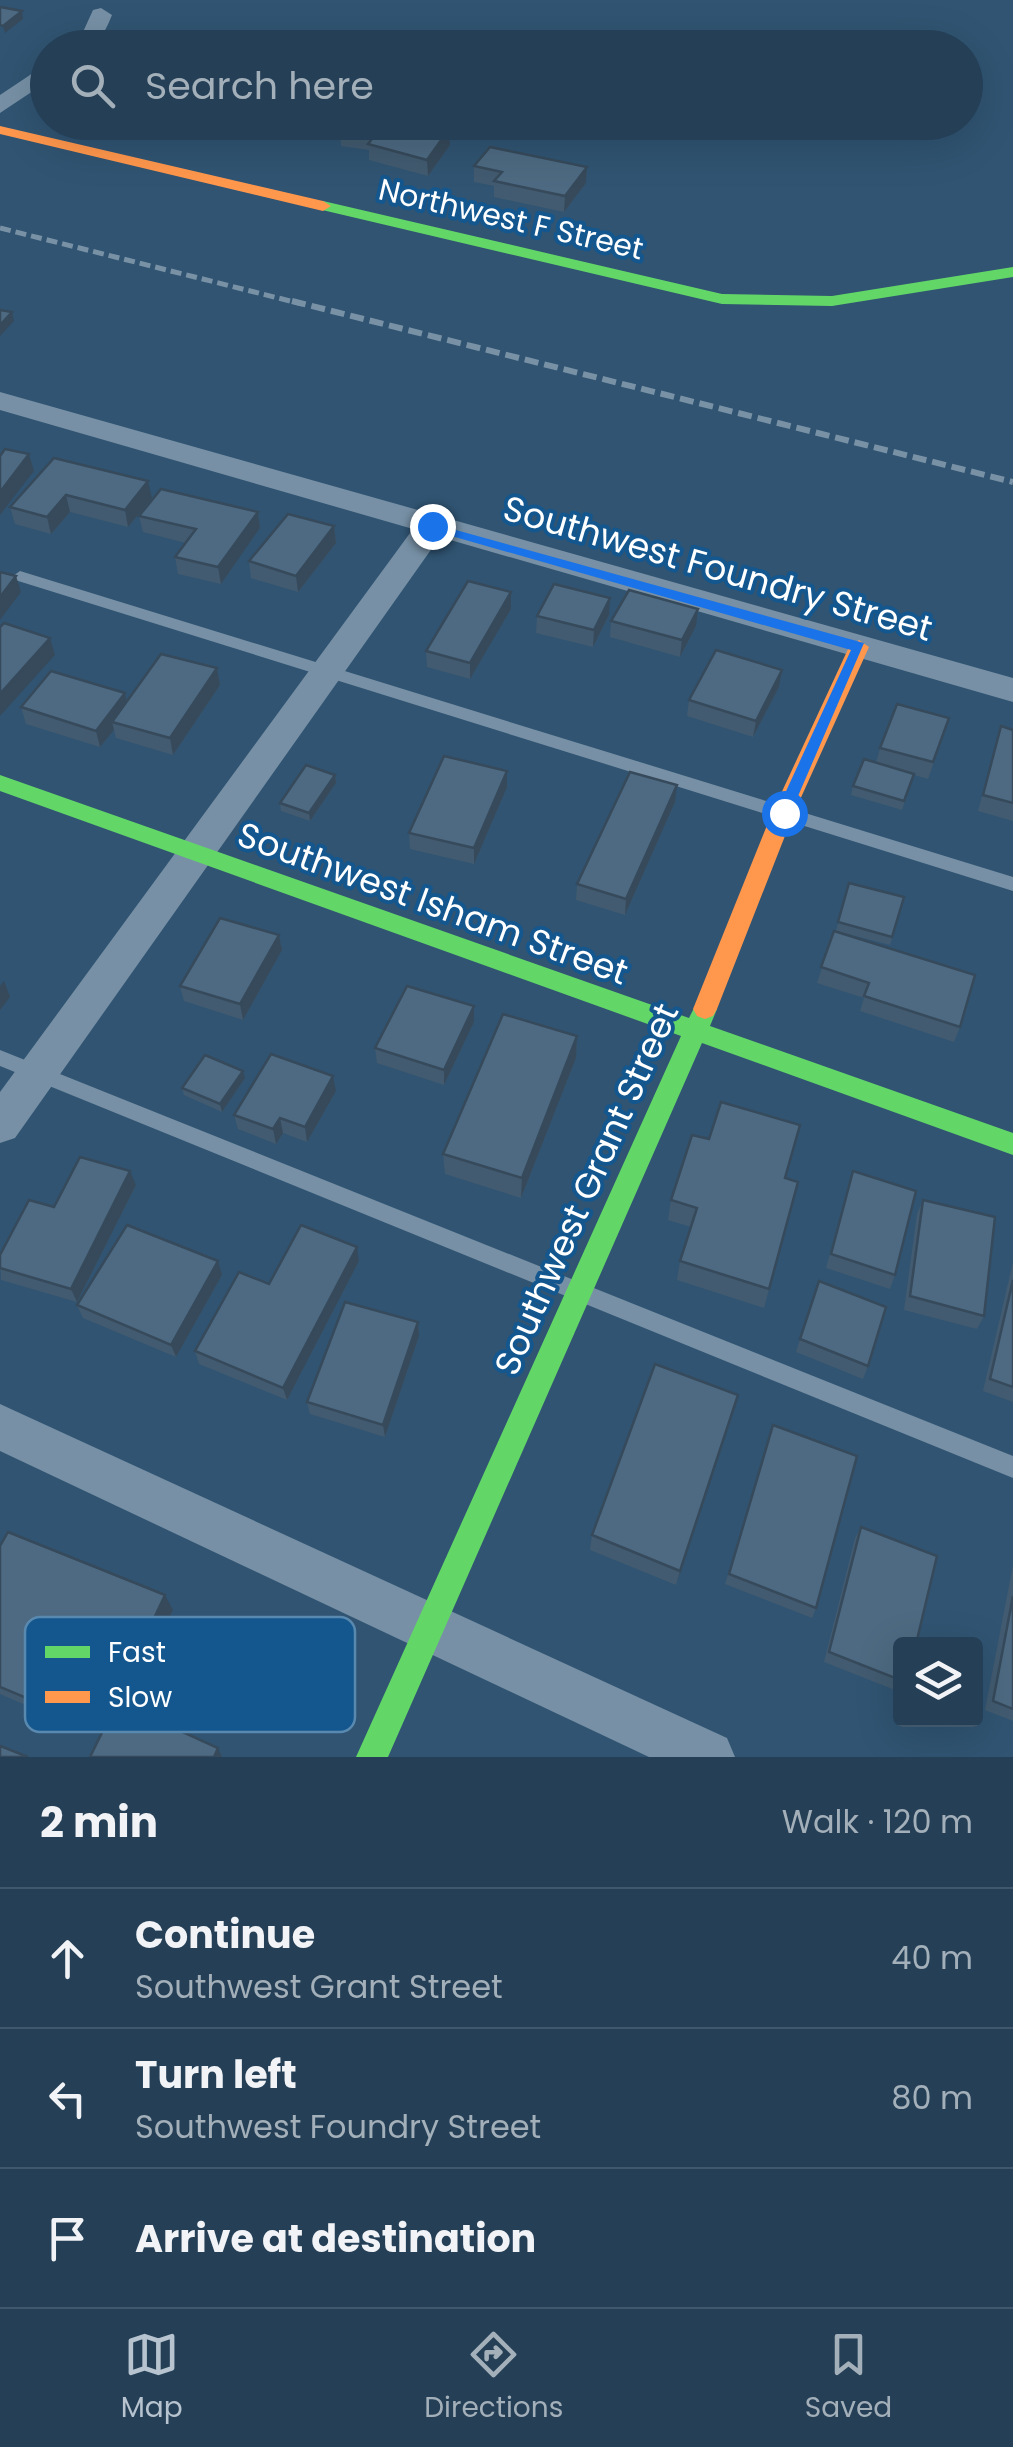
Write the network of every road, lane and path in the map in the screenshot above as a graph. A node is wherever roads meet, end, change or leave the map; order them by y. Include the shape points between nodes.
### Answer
1 (101, 15) dead end
2 (95, 30) edge
3 (30, 84) edge
4 (0, 106) edge
5 (0, 130) edge
6 (30, 137) edge
7 (43, 140) edge
8 (1013, 272) edge
9 (0, 401) edge
10 (432, 526) junction
11 (20, 576) edge
12 (859, 647) junction
13 (324, 673) junction
14 (1013, 690) edge
15 (0, 783) edge
16 (784, 813) junction
17 (198, 855) junction
18 (1013, 884) edge
19 (696, 1033) junction
20 (0, 1058) edge
21 (37, 1073) junction
22 (0, 1125) edge
23 (1013, 1144) edge
24 (580, 1291) junction
25 (0, 1427) edge
26 (1013, 1467) edge
27 (429, 1629) junction
28 (372, 1757) edge
29 (708, 1757) edge

1 - 2 street
3 - 4 street
5 - 6 street, Northwest F Street
7 - 8 street, Northwest F Street via 722,299 849,303
9 - 10 street, Southwest Foundry Street
10 - 12 street, Southwest Foundry Street
10 - 13 street
11 - 13 lane
12 - 14 street, Southwest Foundry Street
12 - 16 street, Southwest Grant Street
13 - 16 lane
13 - 17 street
15 - 17 street, Southwest Isham Street
16 - 18 lane
16 - 19 street, Southwest Grant Street
17 - 19 street, Southwest Isham Street
17 - 21 street
19 - 23 street, Southwest Isham Street
19 - 24 street, Southwest Grant Street
20 - 21 lane
21 - 22 street
21 - 24 lane
24 - 26 lane
24 - 27 street, Southwest Grant Street
25 - 27 street
27 - 28 street, Southwest Grant Street
27 - 29 street

